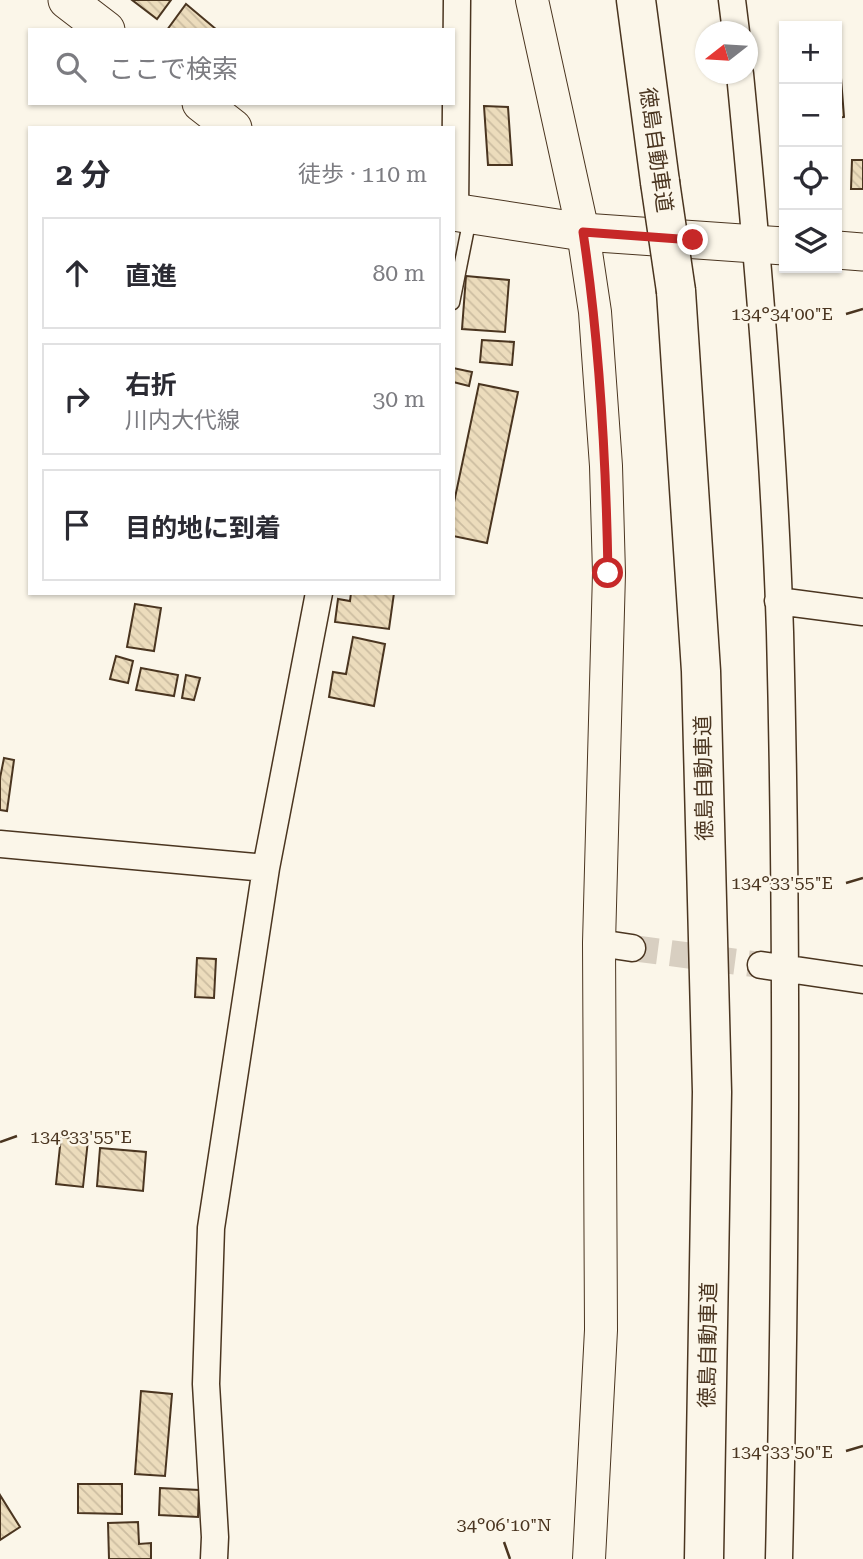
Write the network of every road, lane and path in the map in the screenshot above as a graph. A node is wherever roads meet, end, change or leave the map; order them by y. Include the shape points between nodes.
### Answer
1 (67, 0) edge
2 (457, 0) edge
3 (532, 0) edge
4 (636, 0) edge
5 (732, 0) edge
6 (735, 21) edge
7 (103, 28) edge
8 (742, 84) edge
9 (204, 105) edge
10 (230, 126) edge
11 (460, 213) edge
12 (583, 232) junction
13 (770, 246) edge
14 (842, 251) edge
15 (863, 253) edge
16 (455, 277) edge
17 (319, 595) edge
18 (778, 601) junction
19 (863, 612) edge
20 (0, 844) edge
21 (266, 868) junction
22 (599, 943) junction
23 (632, 948) tunnel mouth
24 (773, 967) junction
25 (863, 980) edge
26 (214, 1559) edge
27 (589, 1559) edge
28 (704, 1559) edge
29 (779, 1559) edge

1 - 7 main road
2 - 11 street
3 - 12 street
4 - 28 highway, 徳島自動車道, bridge via 676,291 701,671 712,1093
5 - 6 street
8 - 13 street
9 - 10 main road
11 - 12 main road
11 - 16 lane
12 - 13 main road
12 - 22 street via 595,312 606,466
13 - 18 street
14 - 15 main road
17 - 21 street
18 - 19 street
18 - 24 street
20 - 21 street
21 - 26 street via 211,1228 206,1384
22 - 23 street
22 - 27 street via 601,1330
24 - 25 street
24 - 29 street

